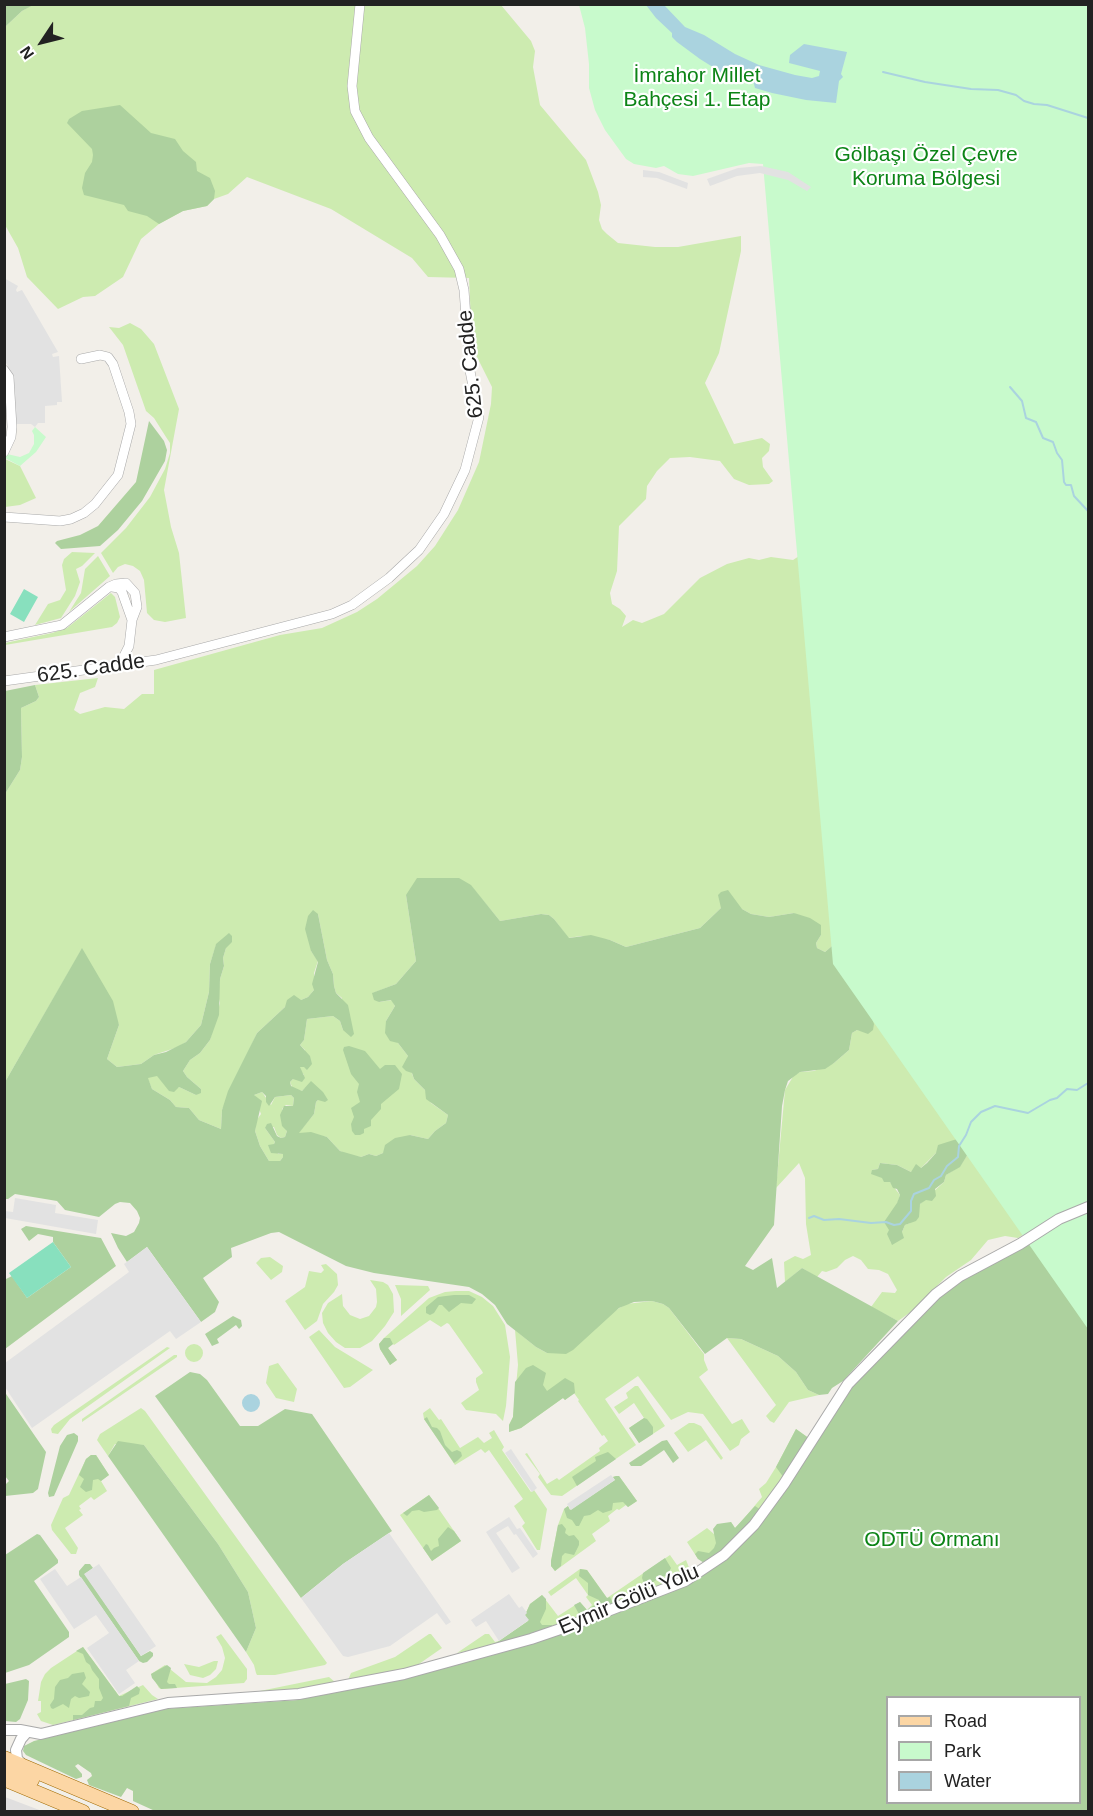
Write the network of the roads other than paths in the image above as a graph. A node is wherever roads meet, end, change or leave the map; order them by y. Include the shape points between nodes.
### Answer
1 (360, 4) edge
2 (81, 359) dead end
3 (4, 369) edge
4 (12, 427) junction
5 (4, 443) edge
6 (4, 452) edge
7 (4, 518) edge
8 (109, 587) junction
9 (132, 620) junction
10 (4, 637) edge
11 (115, 667) junction
12 (4, 681) edge
13 (1089, 1207) edge
14 (4, 1732) edge
15 (27, 1732) junction
16 (4, 1758) edge
17 (24, 1766) junction
18 (4, 1768) edge
19 (4, 1779) edge
20 (4, 1787) edge
21 (63, 1812) edge
22 (83, 1812) edge
23 (108, 1812) edge
24 (132, 1812) edge

1 - 11 street, 625. Cadde via 352,86 355,111 369,138 440,235 462,281 470,371 479,417 465,470 444,514 419,550 352,605 310,621
2 - 7 street via 108,357 129,412 131,424 118,475 89,509 71,519
3 - 4 street via 9,377
4 - 5 street
4 - 6 street
8 - 9 street via 121,589
8 - 9 street via 118,583 128,585 135,593 138,602
8 - 10 street via 62,625
9 - 11 street via 129,646
11 - 12 street, 625. Cadde
13 - 15 street, Eymir Gölü Yolu via 1059,1219 936,1294 848,1384 754,1525 724,1555 685,1581 540,1636 404,1674 299,1694 168,1702 60,1730
14 - 15 street, Eymir Gölü Yolu
15 - 17 street via 16,1750 17,1759
16 - 17 main road
17 - 24 main road
18 - 23 main road
19 - 22 main road
20 - 21 main road

